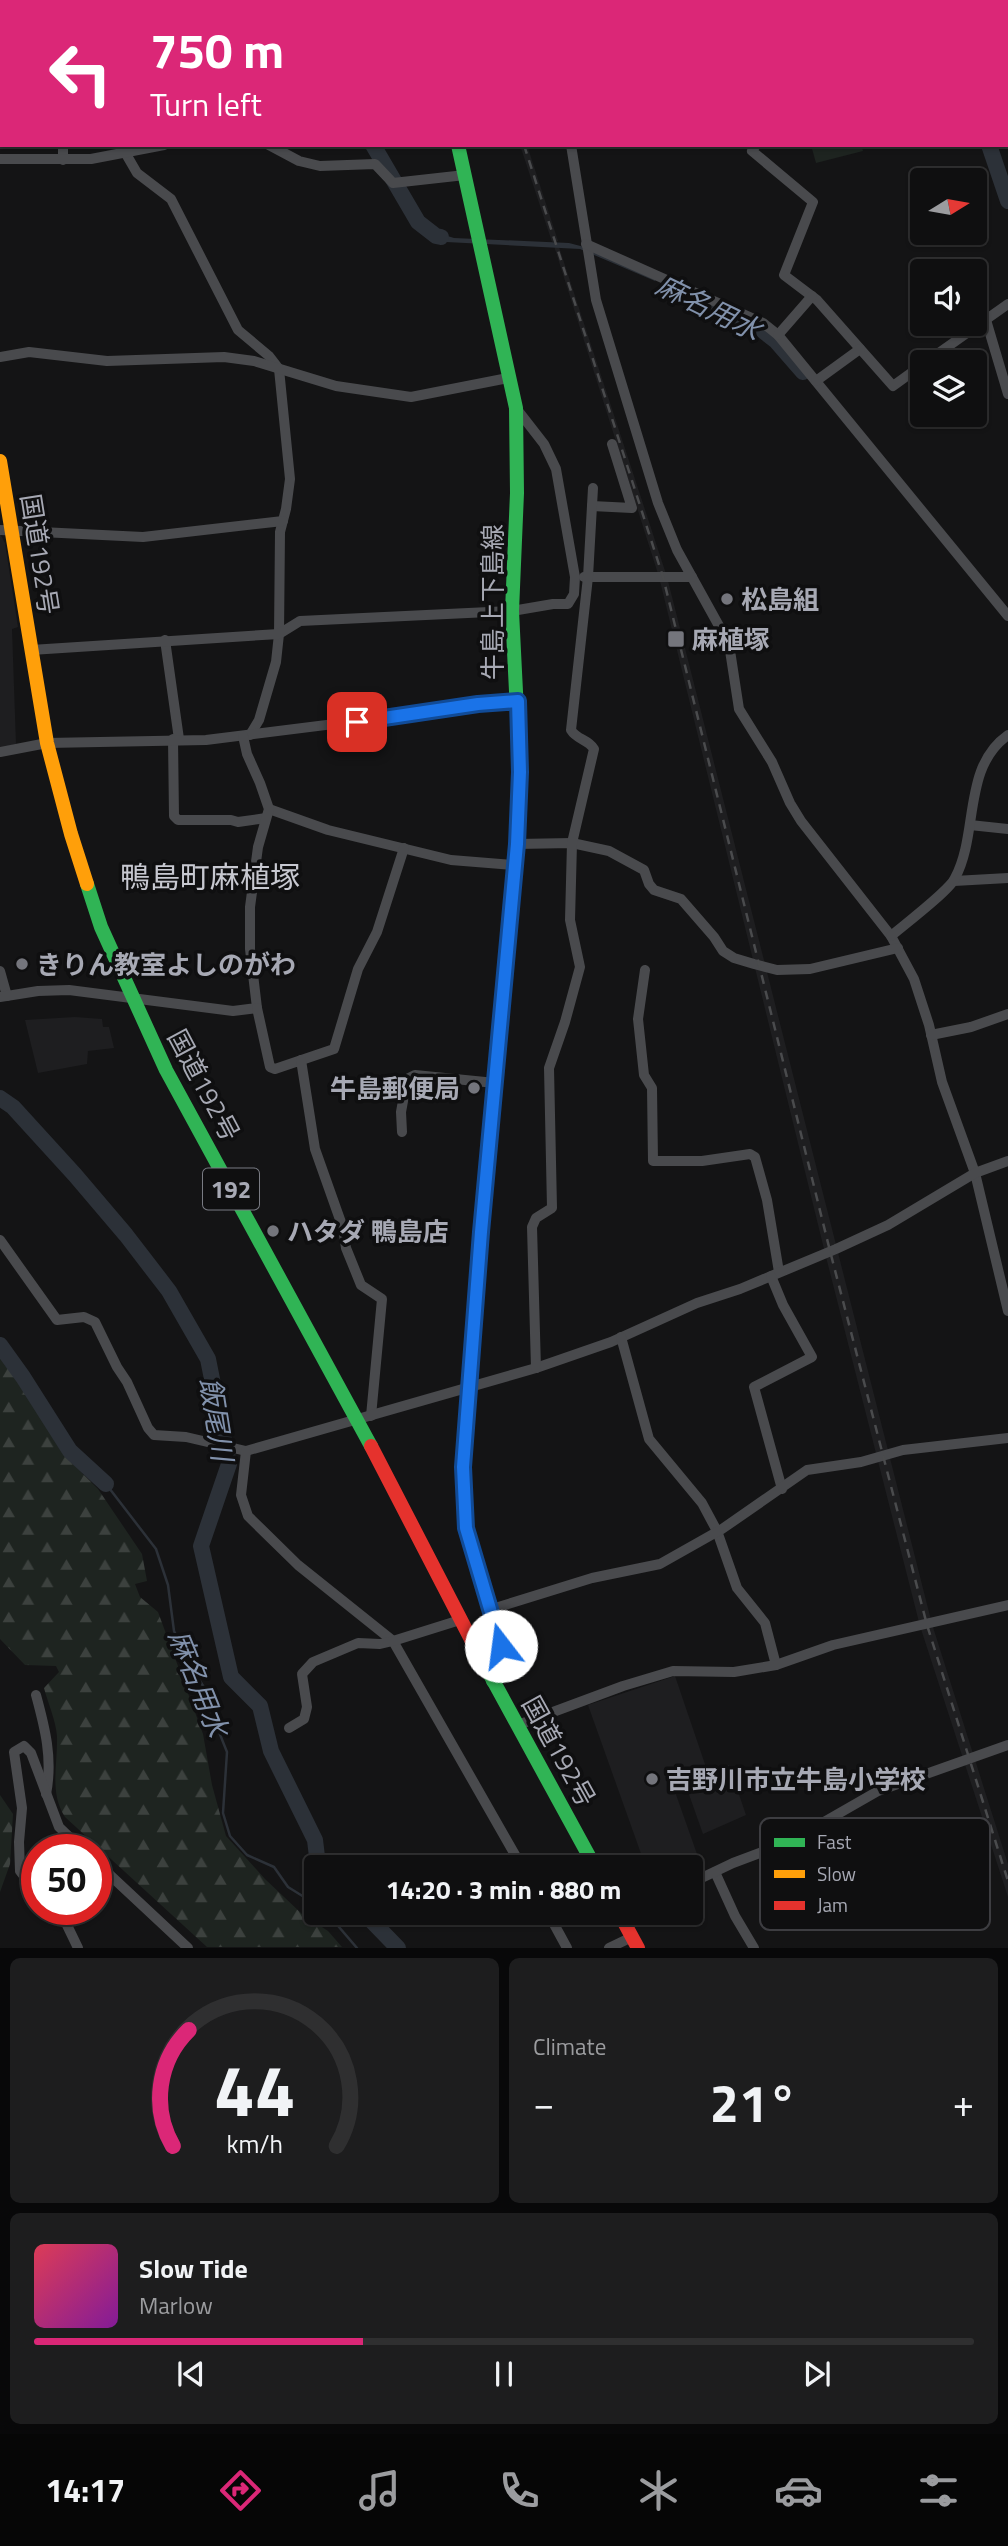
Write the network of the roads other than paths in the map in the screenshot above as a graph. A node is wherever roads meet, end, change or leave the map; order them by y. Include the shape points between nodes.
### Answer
1 (63, 147) edge
2 (156, 147) edge
3 (273, 147) edge
4 (458, 147) edge
5 (571, 147) edge
6 (755, 147) edge
7 (126, 154) junction
8 (0, 159) edge
9 (64, 160) junction
10 (465, 175) junction
11 (586, 244) junction
12 (812, 296) junction
13 (1008, 304) edge
14 (987, 319) edge
15 (987, 323) edge
16 (778, 335) junction
17 (963, 336) edge
18 (860, 349) junction
19 (944, 350) edge
20 (0, 357) edge
21 (279, 369) junction
22 (910, 374) edge
23 (508, 378) junction
24 (816, 381) junction
25 (1008, 394) edge
26 (516, 408) junction
27 (612, 444) dead end
28 (0, 461) edge
29 (593, 488) dead end
30 (592, 506) junction
31 (283, 521) junction
32 (6, 530) edge
33 (575, 577) junction
34 (588, 577) junction
35 (692, 577) junction
36 (512, 611) junction
37 (1008, 616) edge
38 (279, 634) junction
39 (165, 640) junction
40 (31, 650) junction
41 (518, 701) junction
42 (247, 735) junction
43 (1008, 735) edge
44 (176, 739) junction
45 (47, 743) junction
46 (0, 752) edge
47 (267, 814) junction
48 (970, 825) junction
49 (1008, 829) edge
50 (572, 843) junction
51 (517, 844) junction
52 (404, 848) junction
53 (514, 865) junction
54 (1008, 878) edge
55 (954, 881) junction
56 (891, 936) junction
57 (898, 948) junction
58 (645, 970) dead end
59 (0, 971) edge
60 (4, 996) edge
61 (132, 998) junction
62 (257, 1008) junction
63 (1008, 1014) edge
64 (931, 1035) junction
65 (301, 1060) junction
66 (495, 1083) junction
67 (402, 1132) dead end
68 (1008, 1161) edge
69 (975, 1172) junction
70 (0, 1240) edge
71 (775, 1274) junction
72 (1008, 1311) edge
73 (621, 1338) junction
74 (536, 1367) junction
75 (470, 1387) junction
76 (364, 1417) junction
77 (1008, 1438) edge
78 (243, 1449) junction
79 (782, 1489) junction
80 (717, 1531) junction
81 (1008, 1605) edge
82 (492, 1609) junction
83 (460, 1620) junction
84 (393, 1641) junction
85 (776, 1665) junction
86 (493, 1681) junction
87 (36, 1695) dead end
88 (518, 1725) junction
89 (289, 1728) dead end
90 (1008, 1745) edge
91 (46, 1794) junction
92 (831, 1818) edge
93 (66, 1834) edge
94 (760, 1854) edge
95 (515, 1855) edge
96 (588, 1855) edge
97 (21, 1872) edge
98 (715, 1872) junction
99 (112, 1877) edge
100 (703, 1878) edge
101 (67, 1925) edge
102 (555, 1925) edge
103 (626, 1925) edge
104 (635, 1942) edge
105 (78, 1948) edge
106 (188, 1948) edge
107 (568, 1948) edge
108 (609, 1948) edge
109 (754, 1948) edge

1 - 9 street
2 - 7 street
3 - 10 street via 320,166 375,164 397,183
4 - 10 main road, 牛島上下島線
5 - 11 street
6 - 12 street via 752,151 813,202 784,275
7 - 9 street
7 - 21 street via 136,173 171,199 238,330
8 - 9 street
10 - 23 main road, 牛島上下島線
11 - 16 street via 763,323
11 - 35 street via 606,339 657,503
12 - 16 street
12 - 18 street
13 - 14 street
15 - 25 street
16 - 24 street
17 - 19 street
18 - 22 street via 893,386
18 - 24 street
20 - 21 street via 29,352 107,361 224,357
21 - 23 street via 336,386 411,397
21 - 31 street via 290,479
23 - 26 main road, 牛島上下島線
24 - 37 street
26 - 33 street via 544,444 556,469
26 - 36 main road, 牛島上下島線
27 - 30 street via 632,508
28 - 32 main road, 国道192号 / 192
29 - 30 street
30 - 34 street
31 - 32 street via 143,537
31 - 38 street
32 - 40 main road, 国道192号 / 192
33 - 34 street
33 - 36 street via 568,604
34 - 35 street
34 - 50 street via 571,730 594,749
35 - 56 street via 729,643 734,689 743,718 772,762 790,803
36 - 38 street via 300,621
36 - 41 main road, 牛島上下島線
38 - 39 street
38 - 42 street via 260,720
39 - 40 street
39 - 44 street
40 - 45 main road, 国道192号 / 192
41 - 42 street
41 - 51 main road, 牛島上下島線
42 - 44 street
42 - 47 street via 247,754
43 - 48 street via 988,756 978,780
44 - 45 street
44 - 47 street via 174,816 178,820 238,822
45 - 46 street
45 - 61 main road, 国道192号 / 192 via 101,927
47 - 52 street
47 - 62 street via 250,906
48 - 49 street
48 - 55 street
50 - 51 street
50 - 57 street via 609,851 644,870 654,890 681,899 723,951 734,958 777,970 810,969
50 - 74 street via 570,920 580,967 549,1068 552,1208 536,1218 533,1227
51 - 53 main road, 牛島上下島線
52 - 53 street via 451,860
52 - 65 street via 334,1049
53 - 66 main road, 牛島上下島線
54 - 55 street
55 - 56 street
56 - 57 street
57 - 64 street via 914,979
58 - 71 street via 638,1018 645,1075 652,1088 653,1160 755,1157 767,1200
59 - 60 street
60 - 61 street via 69,990
61 - 62 street via 233,1011
61 - 76 main road, 国道192号 / 192 via 166,1070
62 - 65 street via 270,1067
63 - 64 street
64 - 69 street
65 - 76 street via 315,1149 346,1248 361,1285 382,1299
66 - 67 street via 415,1075 407,1079
66 - 75 main road, 牛島上下島線
68 - 69 street
69 - 71 street via 888,1225
69 - 72 street
70 - 78 street via 57,1320 84,1317 94,1322 154,1435 191,1437
71 - 73 street
71 - 79 street via 783,1305 812,1357 754,1387
73 - 74 street
73 - 80 street via 649,1440 702,1503
74 - 75 street
75 - 76 street
75 - 82 main road, 牛島上下島線 via 463,1467 466,1528
76 - 78 street
76 - 83 main road, 国道192号 / 192
77 - 79 street via 903,1450 807,1471
78 - 84 street via 241,1495 248,1516 298,1565
79 - 80 street
80 - 82 street via 660,1564 592,1578
80 - 85 street via 737,1588 765,1623
81 - 85 street via 833,1645
82 - 86 main road, 牛島上下島線 via 506,1664 503,1674
83 - 84 street
83 - 86 main road, 国道192号 / 192
84 - 89 street via 358,1643 313,1662 302,1674 307,1707 304,1719
84 - 95 street
85 - 88 street via 734,1672 673,1671
86 - 88 main road, 国道192号 / 192
87 - 91 street via 48,1746
88 - 96 main road, 国道192号 / 192
90 - 92 street via 878,1791
91 - 93 street
91 - 97 street via 31,1752 24,1746 14,1752 22,1808
94 - 98 street
98 - 100 street
98 - 109 street
99 - 106 street
101 - 105 street
102 - 107 street
103 - 104 main road
104 - 108 street

